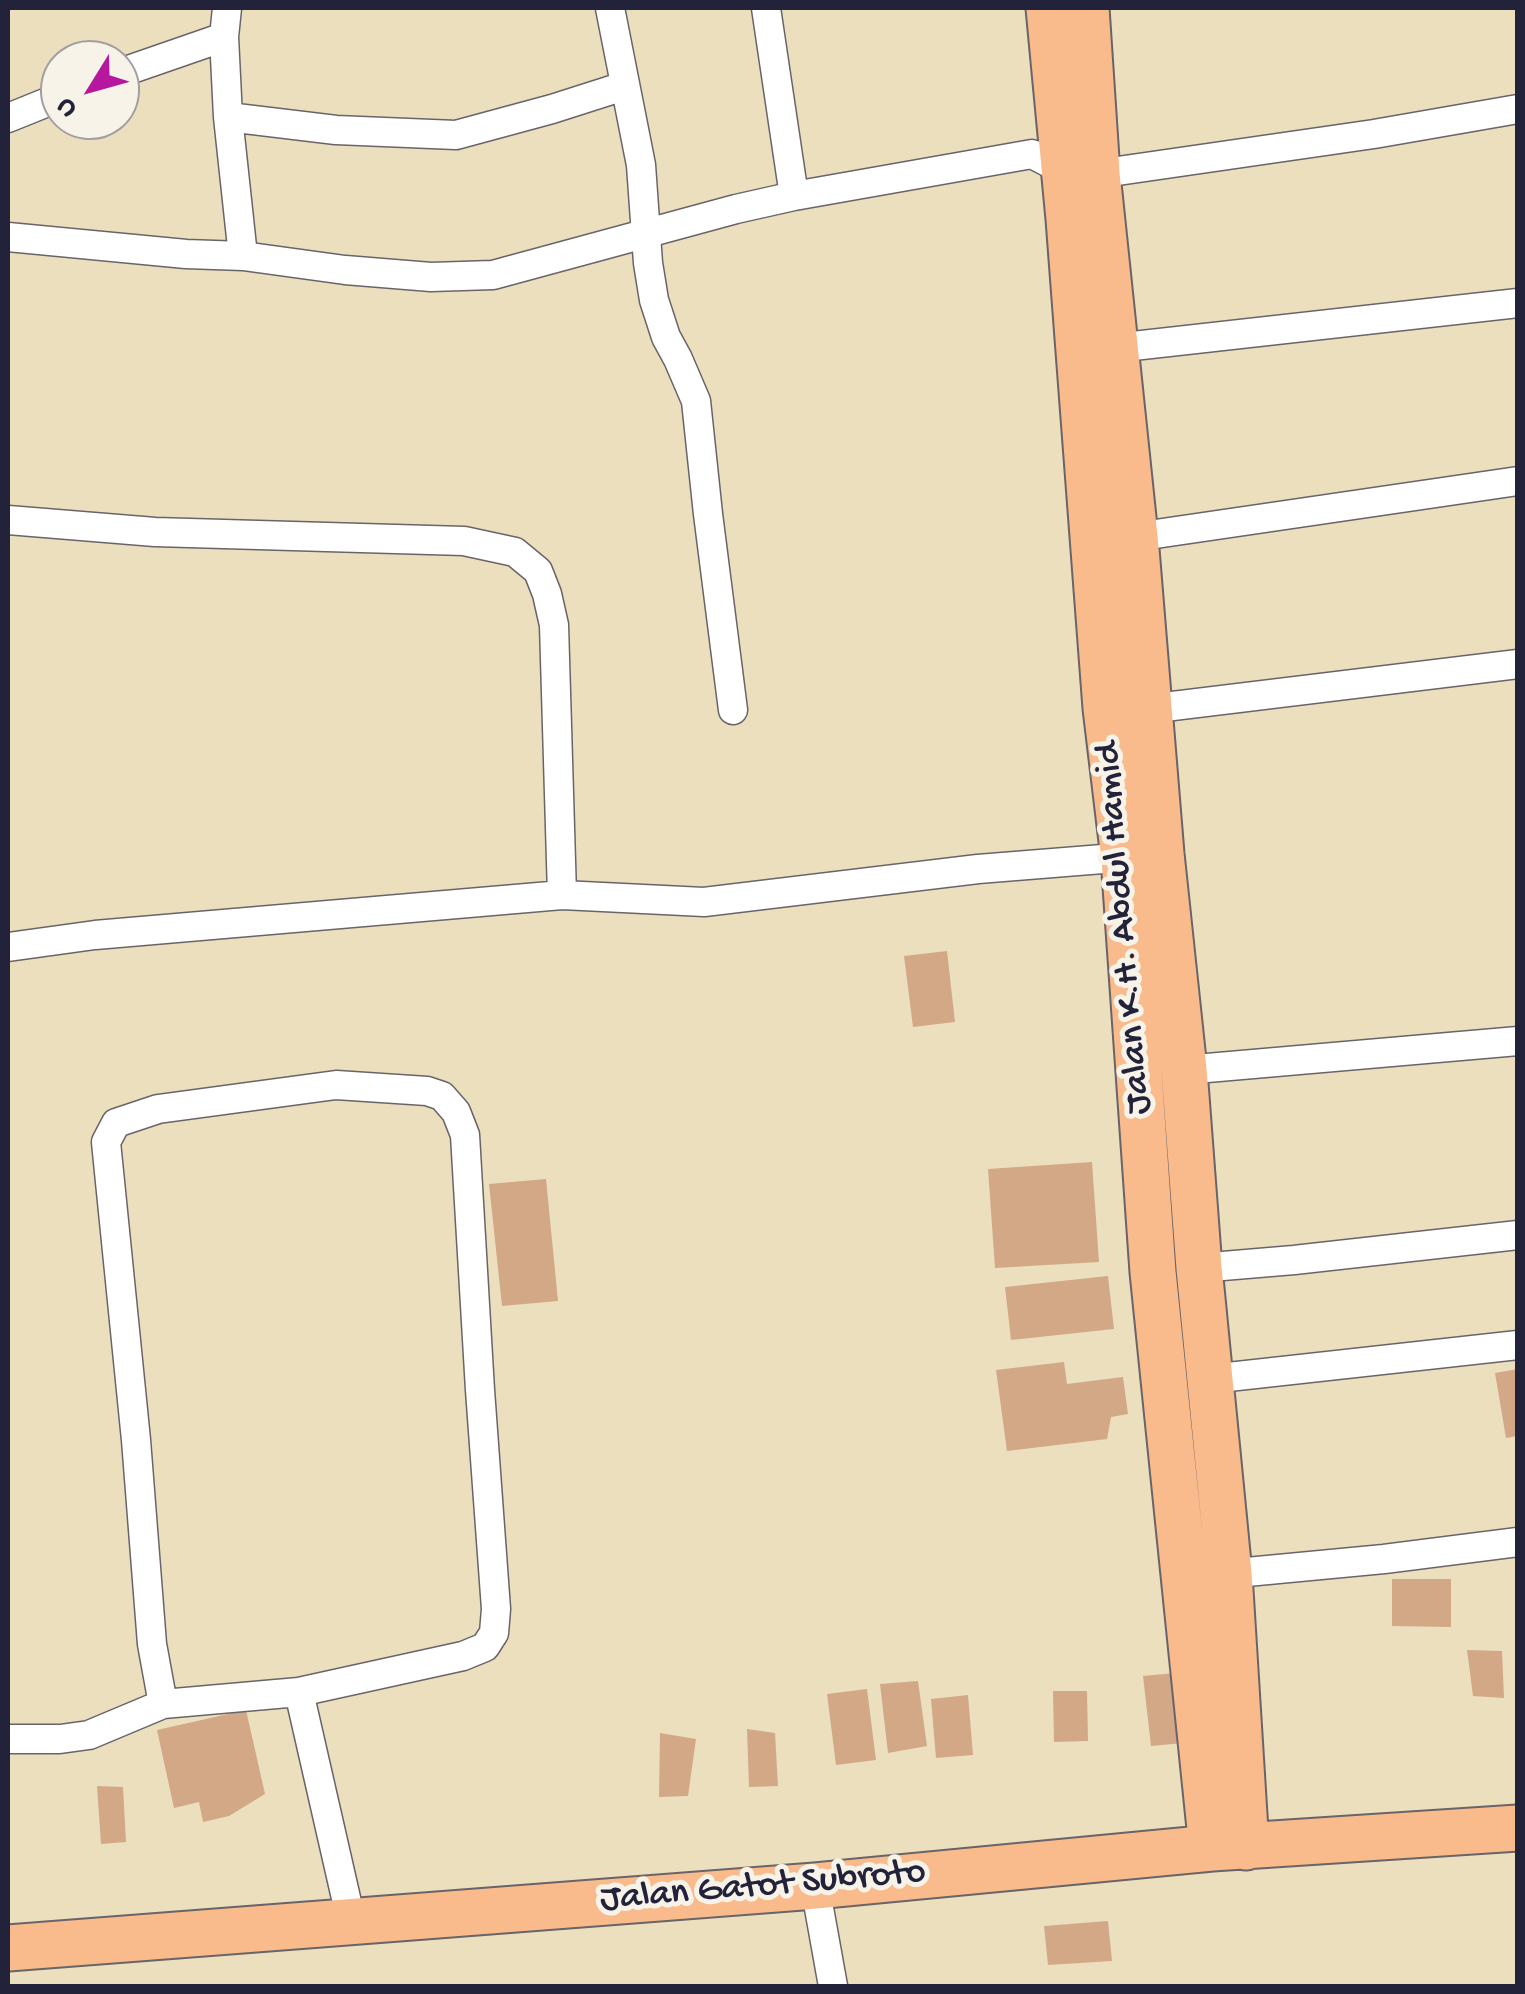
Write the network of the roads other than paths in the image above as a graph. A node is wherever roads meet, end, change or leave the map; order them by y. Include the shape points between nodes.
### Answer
1 (227, 8) edge
2 (610, 8) edge
3 (766, 8) edge
4 (1049, 8) edge
5 (1086, 8) edge
6 (224, 37) junction
7 (140, 67) edge
8 (624, 86) junction
9 (40, 104) edge
10 (1518, 110) edge
11 (228, 117) junction
12 (8, 118) edge
13 (1080, 172) junction
14 (794, 196) junction
15 (646, 235) junction
16 (8, 237) edge
17 (244, 256) junction
18 (1518, 303) edge
19 (1115, 348) junction
20 (1518, 481) edge
21 (8, 520) edge
22 (1135, 536) junction
23 (1518, 664) edge
24 (734, 710) dead end
25 (1148, 710) junction
26 (1142, 856) junction
27 (562, 895) junction
28 (8, 947) edge
29 (1518, 1041) edge
30 (1184, 1070) junction
31 (1518, 1236) edge
32 (1200, 1268) junction
33 (1518, 1345) edge
34 (1210, 1378) junction
35 (1518, 1542) edge
36 (1229, 1574) junction
37 (1183, 1578) junction
38 (300, 1692) junction
39 (163, 1704) junction
40 (8, 1739) edge
41 (1518, 1828) edge
42 (1229, 1847) junction
43 (815, 1886) junction
44 (351, 1920) junction
45 (8, 1948) edge
46 (834, 1986) edge

1 - 6 street
2 - 8 street
3 - 14 street
4 - 13 highway, Jalan K.H. Abdul Hamid
5 - 13 highway, Jalan K.H. Abdul Hamid
6 - 7 street
6 - 11 street
8 - 11 street via 456,135
8 - 15 street
9 - 12 street
10 - 13 street
11 - 17 street
13 - 14 street via 1032,154
13 - 19 highway, Jalan K.H. Abdul Hamid
13 - 26 highway, Jalan K.H. Abdul Hamid via 1069,219 1106,708
14 - 15 street
15 - 17 street via 493,275 431,278
15 - 24 street via 654,300 696,401
16 - 17 street
18 - 19 street
19 - 22 highway, Jalan K.H. Abdul Hamid
20 - 22 street
21 - 27 street via 464,542 515,552 538,571 554,625
22 - 25 highway, Jalan K.H. Abdul Hamid
23 - 25 street
25 - 26 highway, Jalan K.H. Abdul Hamid
26 - 27 street via 704,902
26 - 30 highway, Jalan K.H. Abdul Hamid
26 - 37 highway, Jalan K.H. Abdul Hamid via 1141,1069
27 - 28 street
29 - 30 street
30 - 32 highway, Jalan K.H. Abdul Hamid
31 - 32 street
32 - 34 highway, Jalan K.H. Abdul Hamid
33 - 34 street
34 - 36 highway, Jalan K.H. Abdul Hamid
35 - 36 street
36 - 37 street
36 - 42 highway, Jalan K.H. Abdul Hamid
37 - 42 highway, Jalan K.H. Abdul Hamid
38 - 39 street
38 - 39 street via 463,1656 485,1648 494,1633 466,1135 442,1096 427,1091 336,1086 158,1109 116,1123 106,1142
38 - 44 street
39 - 40 street via 89,1735
41 - 42 highway, Jalan Gatot Subroto
42 - 43 highway, Jalan Gatot Subroto
43 - 44 highway, Jalan Gatot Subroto
43 - 46 street
44 - 45 highway, Jalan Gatot Subroto

